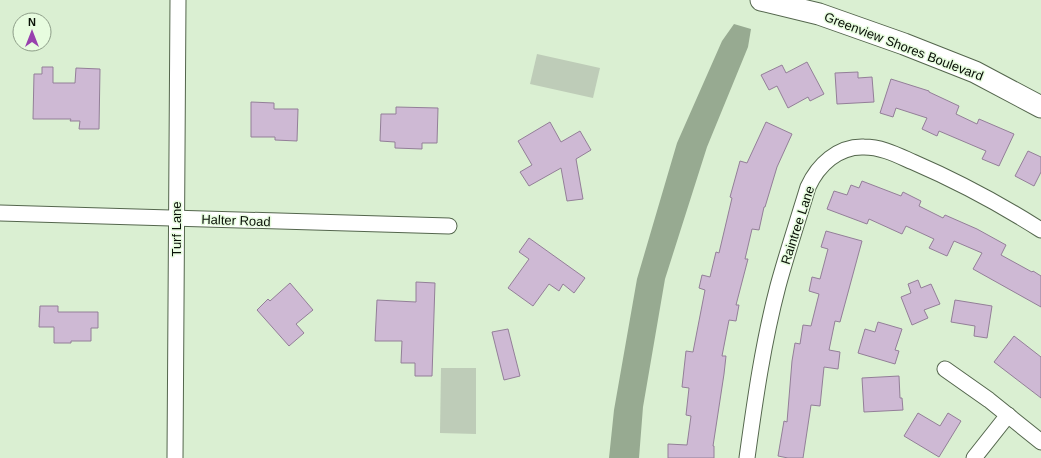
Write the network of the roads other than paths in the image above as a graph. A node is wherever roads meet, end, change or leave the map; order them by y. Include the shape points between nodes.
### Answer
1 (178, 0) edge
2 (761, 0) edge
3 (1041, 107) edge
4 (0, 213) edge
5 (176, 218) junction
6 (449, 226) dead end
7 (1041, 230) edge
8 (945, 369) dead end
9 (1008, 415) junction
10 (1041, 442) edge
11 (176, 458) edge
12 (748, 458) edge
13 (974, 458) edge

1 - 5 street, Turf Lane
2 - 3 street, Greenview Shores Boulevard via 819,14 904,44 976,72
4 - 5 street, Halter Road
5 - 6 street, Halter Road
5 - 11 street, Turf Lane
7 - 12 street, Raintree Lane via 974,191 888,151 878,148 853,148 826,162 808,187 778,288 760,369
8 - 9 street
9 - 10 street
9 - 13 street

